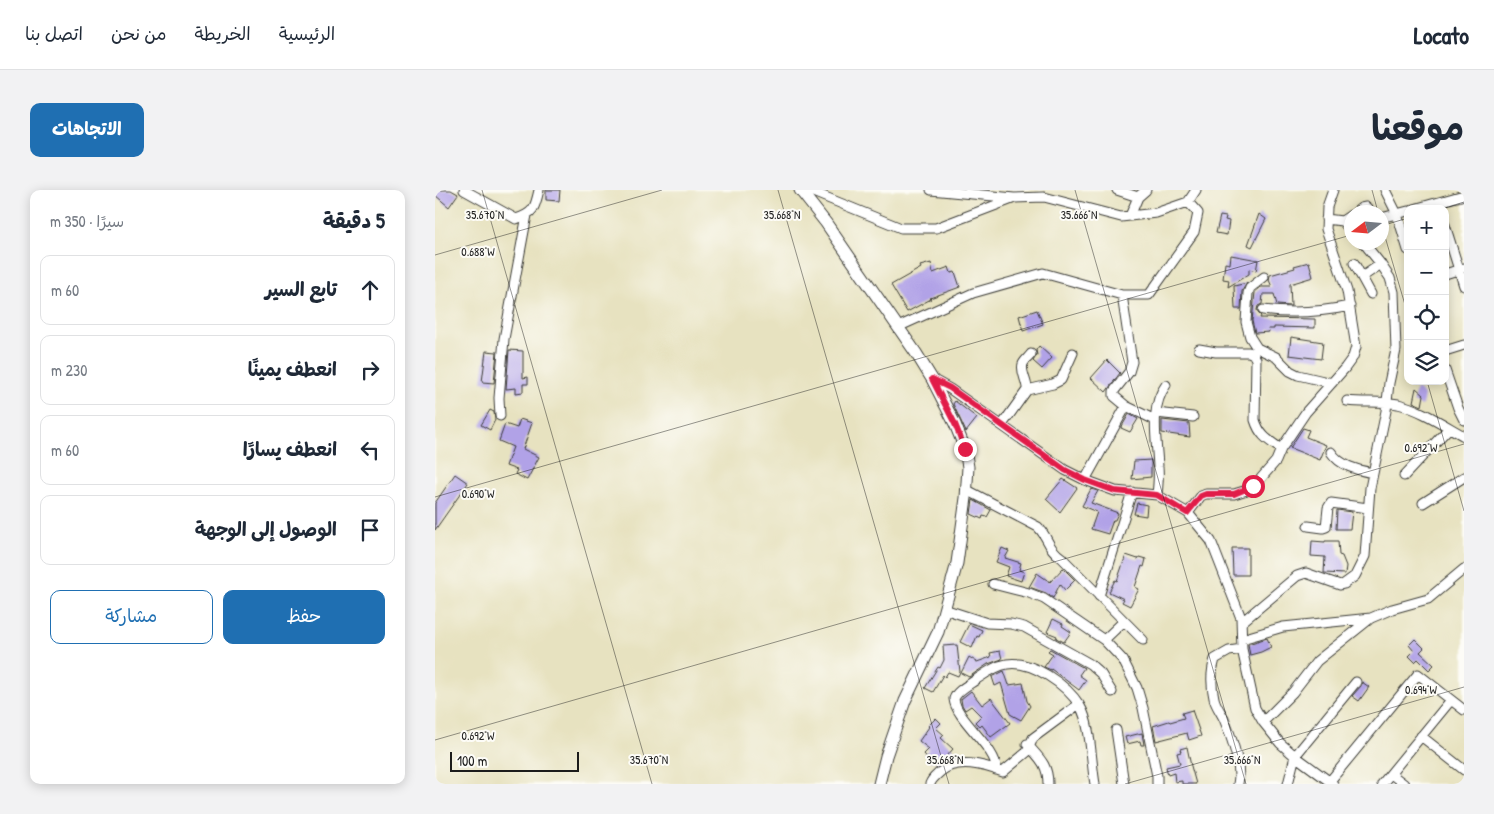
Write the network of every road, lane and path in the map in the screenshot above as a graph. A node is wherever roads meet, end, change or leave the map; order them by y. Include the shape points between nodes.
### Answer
1 (464, 190) edge
2 (539, 190) edge
3 (800, 190) edge
4 (808, 190) edge
5 (931, 190) edge
6 (1117, 190) edge
7 (1146, 190) edge
8 (1196, 190) edge
9 (1333, 190) edge
10 (1385, 190) edge
11 (1464, 195) edge
12 (1138, 197) junction
13 (1014, 198) junction
14 (1188, 202) junction
15 (1439, 205) edge
16 (1404, 212) edge
17 (1397, 214) junction
18 (527, 215) junction
19 (1130, 216) junction
20 (1389, 216) edge
21 (1326, 219) junction
22 (1342, 221) edge
23 (1449, 236) edge
24 (1404, 237) edge
25 (1370, 250) edge
26 (1354, 263) dead end
27 (1381, 264) junction
28 (1461, 268) edge
29 (1449, 272) edge
30 (1264, 277) dead end
31 (1362, 277) junction
32 (1464, 286) edge
33 (1371, 294) dead end
34 (1122, 295) junction
35 (1350, 306) junction
36 (1263, 310) dead end
37 (898, 327) junction
38 (1464, 345) edge
39 (1199, 350) dead end
40 (1449, 350) edge
41 (1073, 353) dead end
42 (1031, 354) dead end
43 (932, 379) junction
44 (1449, 379) edge
45 (1332, 383) junction
46 (1166, 385) dead end
47 (1027, 390) junction
48 (1347, 401) dead end
49 (1387, 403) junction
50 (1126, 406) junction
51 (1461, 407) edge
52 (500, 416) dead end
53 (1156, 416) junction
54 (1193, 417) dead end
55 (1464, 420) edge
56 (1002, 425) junction
57 (1449, 428) junction
58 (1464, 436) edge
59 (1281, 449) junction
60 (1331, 452) dead end
61 (1373, 473) junction
62 (1404, 476) dead end
63 (1464, 477) edge
64 (1085, 480) junction
65 (967, 490) junction
66 (1132, 492) junction
67 (1157, 495) junction
68 (1423, 504) dead end
69 (1368, 508) junction
70 (1187, 513) junction
71 (1307, 526) dead end
72 (1464, 569) edge
73 (993, 584) dead end
74 (1099, 596) junction
75 (944, 609) junction
76 (1371, 618) junction
77 (1124, 621) junction
78 (1242, 622) junction
79 (1242, 639) junction
80 (1104, 640) junction
81 (1143, 640) dead end
82 (1242, 649) junction
83 (1356, 682) dead end
84 (1112, 692) dead end
85 (1451, 700) junction
86 (1079, 704) junction
87 (1464, 710) edge
88 (1263, 722) junction
89 (1116, 730) dead end
90 (1421, 736) junction
91 (1028, 744) junction
92 (1295, 756) junction
93 (996, 770) junction
94 (1464, 770) edge
95 (1391, 774) junction
96 (1331, 782) edge
97 (879, 784) edge
98 (930, 784) edge
99 (1047, 784) edge
100 (1095, 784) edge
101 (1124, 784) edge
102 (1157, 784) edge
103 (1238, 784) edge
104 (1288, 784) edge
105 (1383, 784) edge
106 (1404, 784) edge

1 - 18 street via 516,219
2 - 18 street via 535,207
3 - 37 main road
4 - 13 street via 901,228 936,228
5 - 13 street
6 - 12 street
7 - 12 street
8 - 14 street
9 - 21 street
10 - 17 street
11 - 15 street
12 - 19 street
13 - 19 street via 1044,197 1121,217
14 - 19 street via 1156,213
14 - 34 street via 1198,213 1194,232 1149,295
16 - 17 street
17 - 20 street
17 - 24 street
18 - 52 street via 504,339
21 - 22 street
21 - 35 street via 1326,229
23 - 28 street
25 - 27 street
26 - 31 street
27 - 31 street
27 - 49 street via 1394,292 1396,350
28 - 29 street
28 - 32 street
30 - 45 street via 1248,293 1246,322 1257,348 1276,357 1298,375
31 - 33 street
34 - 37 street via 1043,273 973,293
34 - 50 street via 1132,362 1129,372 1113,393
35 - 36 street via 1287,313
35 - 45 street via 1357,347 1350,362
37 - 43 main road
38 - 40 street
39 - 59 street via 1253,354 1256,359 1257,428
41 - 47 street via 1061,380
42 - 47 street via 1023,364
43 - 56 street
43 - 65 main road via 965,449
44 - 51 street
45 - 59 street via 1306,412
46 - 53 street via 1161,391
47 - 56 street
48 - 49 street
49 - 57 street via 1406,407
49 - 61 street
50 - 53 street
50 - 64 street
51 - 55 street
53 - 54 street
53 - 67 street
56 - 64 street via 1065,470
57 - 58 street
57 - 62 street
59 - 70 street via 1276,461 1253,486 1234,494 1201,496
60 - 61 street via 1338,461 1356,470
61 - 69 street
63 - 68 street
64 - 66 street via 1115,491
65 - 74 street via 1038,527 1053,552
65 - 75 main road via 957,562
66 - 67 street
66 - 74 street
67 - 70 street
69 - 71 street via 1331,503 1326,527
69 - 78 street via 1365,556 1355,576 1340,585 1306,573 1297,576
70 - 78 street via 1211,541
72 - 76 street via 1428,599
73 - 80 street via 1044,599
74 - 77 street
75 - 84 street via 987,623 1024,627 1090,664
75 - 97 main road via 938,632 896,724
76 - 79 street via 1283,627
76 - 88 street via 1317,661 1293,692
77 - 80 street
77 - 81 street
78 - 79 street
79 - 82 street
80 - 102 street via 1123,660 1137,688
82 - 88 street via 1255,708
82 - 103 street via 1229,651 1215,659 1211,670 1214,699 1224,719 1238,765
83 - 92 street
85 - 87 street
85 - 90 street
85 - 96 street via 1417,674
86 - 91 street
86 - 93 street via 1063,685 1028,665 1016,663 993,668 959,691 954,702 990,753 997,765
86 - 100 street via 1087,728
88 - 92 street
89 - 101 street
90 - 94 street
90 - 95 street
91 - 93 street via 1027,752 1003,772
91 - 99 street via 1044,764
92 - 96 street
92 - 104 street
93 - 98 street via 956,763 944,768
95 - 105 street
95 - 106 street

